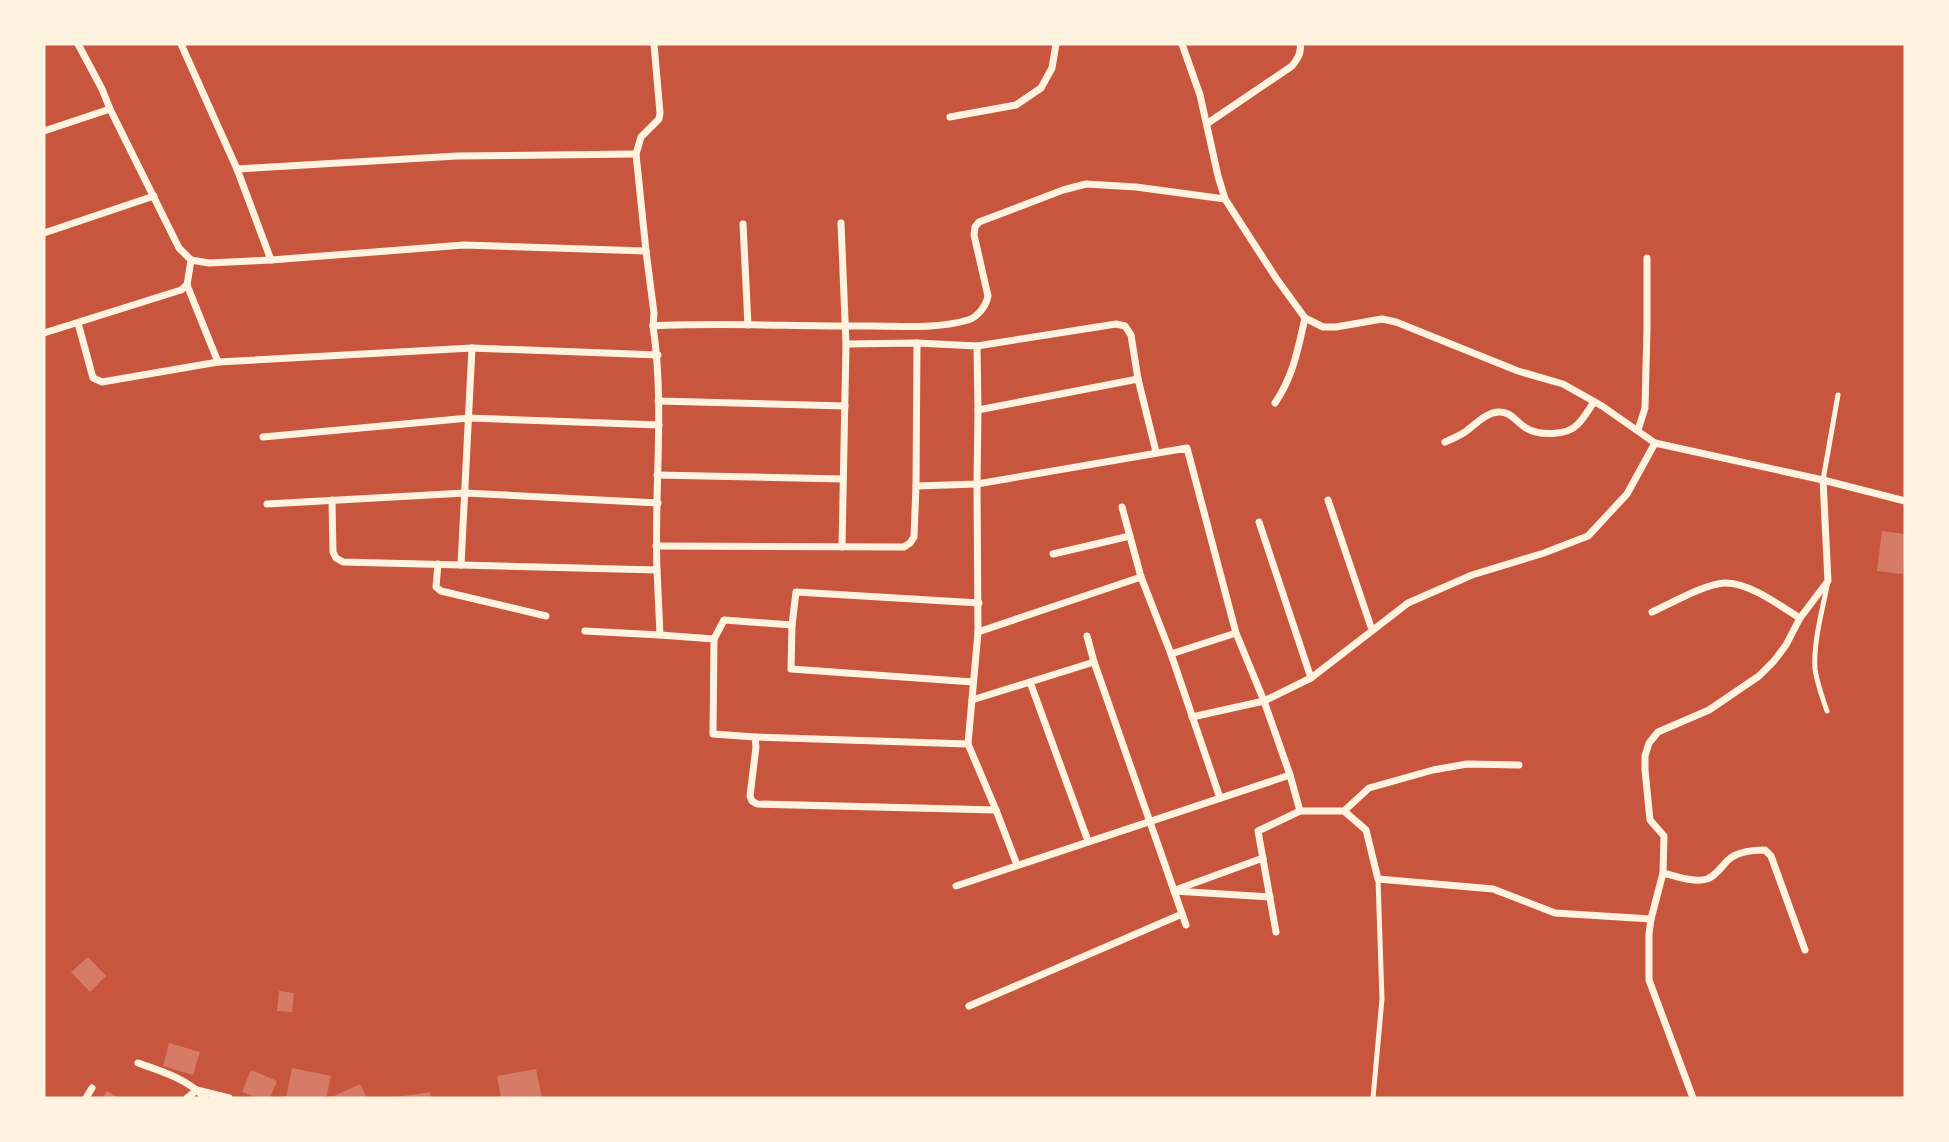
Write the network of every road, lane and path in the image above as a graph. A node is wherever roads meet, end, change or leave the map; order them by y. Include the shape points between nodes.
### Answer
1 (78, 44) edge
2 (181, 44) edge
3 (654, 44) edge
4 (1056, 44) edge
5 (1182, 44) edge
6 (1300, 44) edge
7 (110, 109) junction
8 (950, 117) dead end
9 (1208, 123) junction
10 (44, 131) edge
11 (636, 154) junction
12 (237, 169) junction
13 (154, 196) junction
14 (1225, 199) junction
15 (841, 223) dead end
16 (743, 224) dead end
17 (44, 233) edge
18 (646, 251) junction
19 (1647, 258) dead end
20 (191, 260) junction
21 (271, 260) junction
22 (187, 285) junction
23 (1305, 318) junction
24 (78, 323) junction
25 (748, 325) junction
26 (653, 326) junction
27 (844, 327) junction
28 (44, 334) edge
29 (917, 343) junction
30 (846, 344) junction
31 (977, 346) junction
32 (471, 348) junction
33 (657, 355) junction
34 (218, 362) junction
35 (1139, 379) junction
36 (1838, 395) dead end
37 (658, 401) junction
38 (1594, 402) junction
39 (1275, 403) dead end
40 (845, 406) junction
41 (978, 410) junction
42 (469, 418) junction
43 (659, 425) junction
44 (1638, 430) junction
45 (263, 437) dead end
46 (1445, 442) dead end
47 (1655, 443) junction
48 (1156, 452) junction
49 (657, 475) junction
50 (843, 479) junction
51 (1823, 480) junction
52 (977, 484) junction
53 (916, 486) junction
54 (465, 493) junction
55 (332, 500) junction
56 (1328, 500) dead end
57 (1905, 501) edge
58 (658, 503) junction
59 (267, 504) dead end
60 (1122, 507) dead end
61 (1259, 522) dead end
62 (1130, 536) junction
63 (656, 546) junction
64 (842, 547) junction
65 (1053, 554) dead end
66 (438, 564) junction
67 (461, 565) junction
68 (657, 570) junction
69 (1140, 577) junction
70 (1828, 581) junction
71 (979, 603) junction
72 (1651, 612) dead end
73 (545, 616) dead end
74 (1800, 618) junction
75 (792, 625) junction
76 (1372, 630) junction
77 (585, 631) dead end
78 (978, 632) junction
79 (1236, 632) junction
80 (660, 635) junction
81 (1087, 636) dead end
82 (714, 639) junction
83 (1171, 654) junction
84 (1094, 662) junction
85 (1311, 677) junction
86 (973, 682) junction
87 (1030, 682) junction
88 (972, 699) junction
89 (1264, 701) junction
90 (1827, 711) dead end
91 (1192, 717) junction
92 (755, 737) junction
93 (968, 744) junction
94 (1519, 765) dead end
95 (1290, 775) junction
96 (1220, 798) junction
97 (996, 810) junction
98 (1300, 811) junction
99 (1344, 811) junction
100 (1150, 821) junction
101 (1088, 841) junction
102 (1263, 858) junction
103 (1017, 865) junction
104 (1663, 873) junction
105 (1378, 879) junction
106 (956, 886) dead end
107 (1174, 891) junction
108 (1270, 897) junction
109 (1182, 914) junction
110 (1651, 919) junction
111 (1186, 925) dead end
112 (1276, 932) dead end
113 (1805, 950) dead end
114 (969, 1006) dead end
115 (138, 1063) dead end
116 (92, 1088) dead end
117 (197, 1090) junction
118 (86, 1098) edge
119 (187, 1098) edge
120 (205, 1098) edge
121 (229, 1098) edge
122 (1373, 1098) edge
123 (1693, 1098) edge

1 - 7 street
2 - 12 street
3 - 11 street via 660,113 656,124 640,137
4 - 8 street via 1052,68 1041,88 1016,105
5 - 9 street
6 - 9 street via 1292,66
7 - 10 street
7 - 13 street
9 - 14 street
11 - 12 street via 457,156
11 - 18 street
12 - 21 street
13 - 17 street
13 - 20 street via 179,247
14 - 23 street
14 - 27 street via 1114,185 1086,184 1063,190 975,227 988,296 971,320 933,326
15 - 27 street
16 - 25 street
18 - 21 street via 464,245
18 - 26 street
19 - 44 street via 1645,408
20 - 21 street
20 - 22 street
22 - 24 street
22 - 34 street
23 - 38 street via 1323,327 1382,319 1396,322 1563,384
23 - 39 street via 1291,374
24 - 28 street
24 - 34 street via 97,381
25 - 26 street
25 - 27 street
26 - 33 street
27 - 30 street
29 - 30 street
29 - 31 street
29 - 53 street
30 - 40 street
31 - 35 street via 1116,324 1125,326 1131,335
31 - 41 street
32 - 33 street
32 - 34 street
32 - 42 street
33 - 37 street
35 - 41 street
35 - 48 street
36 - 51 lane
37 - 40 street
37 - 43 street
38 - 44 street
38 - 46 street via 1572,429 1541,433 1502,411 1490,413
40 - 50 street
41 - 52 street
42 - 43 street
42 - 45 street
42 - 54 street
43 - 49 street
44 - 47 street
47 - 51 street
47 - 76 street via 1627,494 1588,536 1418,598
48 - 52 street
48 - 79 street via 1187,448
49 - 50 street
49 - 58 street
50 - 64 street
51 - 57 street
51 - 70 street
52 - 53 street
52 - 71 street
53 - 64 street via 910,543 904,547
54 - 55 street
54 - 58 street
54 - 67 street
55 - 59 street
55 - 66 street via 336,558 343,562
56 - 76 street
58 - 63 street
60 - 62 street
61 - 85 street
62 - 65 street
62 - 69 street
63 - 64 street
63 - 68 street
66 - 67 street
66 - 73 street via 436,587 441,591
67 - 68 street
68 - 80 street
69 - 78 street
69 - 83 street
70 - 74 street
70 - 90 lane via 1815,666
71 - 75 street via 796,592
71 - 78 street
72 - 74 street via 1725,583 1758,592
74 - 104 street via 1786,645 1759,676 1709,710 1658,732 1649,743 1645,770 1650,820 1664,836
75 - 82 street via 724,620
75 - 86 street via 791,669
76 - 85 street
77 - 80 street
78 - 86 street
79 - 83 street
79 - 89 street
80 - 82 street
81 - 84 street
82 - 92 street via 713,734
83 - 91 street
84 - 87 street
84 - 100 street
85 - 89 street
86 - 88 street
87 - 88 street
87 - 101 street
88 - 93 street
89 - 91 street
89 - 95 street
91 - 96 street
92 - 93 street
92 - 97 street via 750,796 757,804
93 - 97 street
94 - 99 street via 1467,764 1433,770 1369,788
95 - 96 street
95 - 98 street
96 - 100 street
97 - 103 street
98 - 99 street
98 - 102 street via 1258,831
99 - 105 street via 1366,830
100 - 101 street
100 - 107 street
101 - 103 street
102 - 107 street
102 - 108 street
103 - 106 street
104 - 110 street
104 - 113 street via 1707,879 1737,854 1765,850
105 - 110 street via 1493,889 1555,913
105 - 122 lane via 1382,999
107 - 108 street
107 - 109 street
108 - 112 street
109 - 111 street
109 - 114 street
110 - 123 street via 1649,980
115 - 117 street
116 - 118 street
117 - 119 street
117 - 120 street
117 - 121 street

